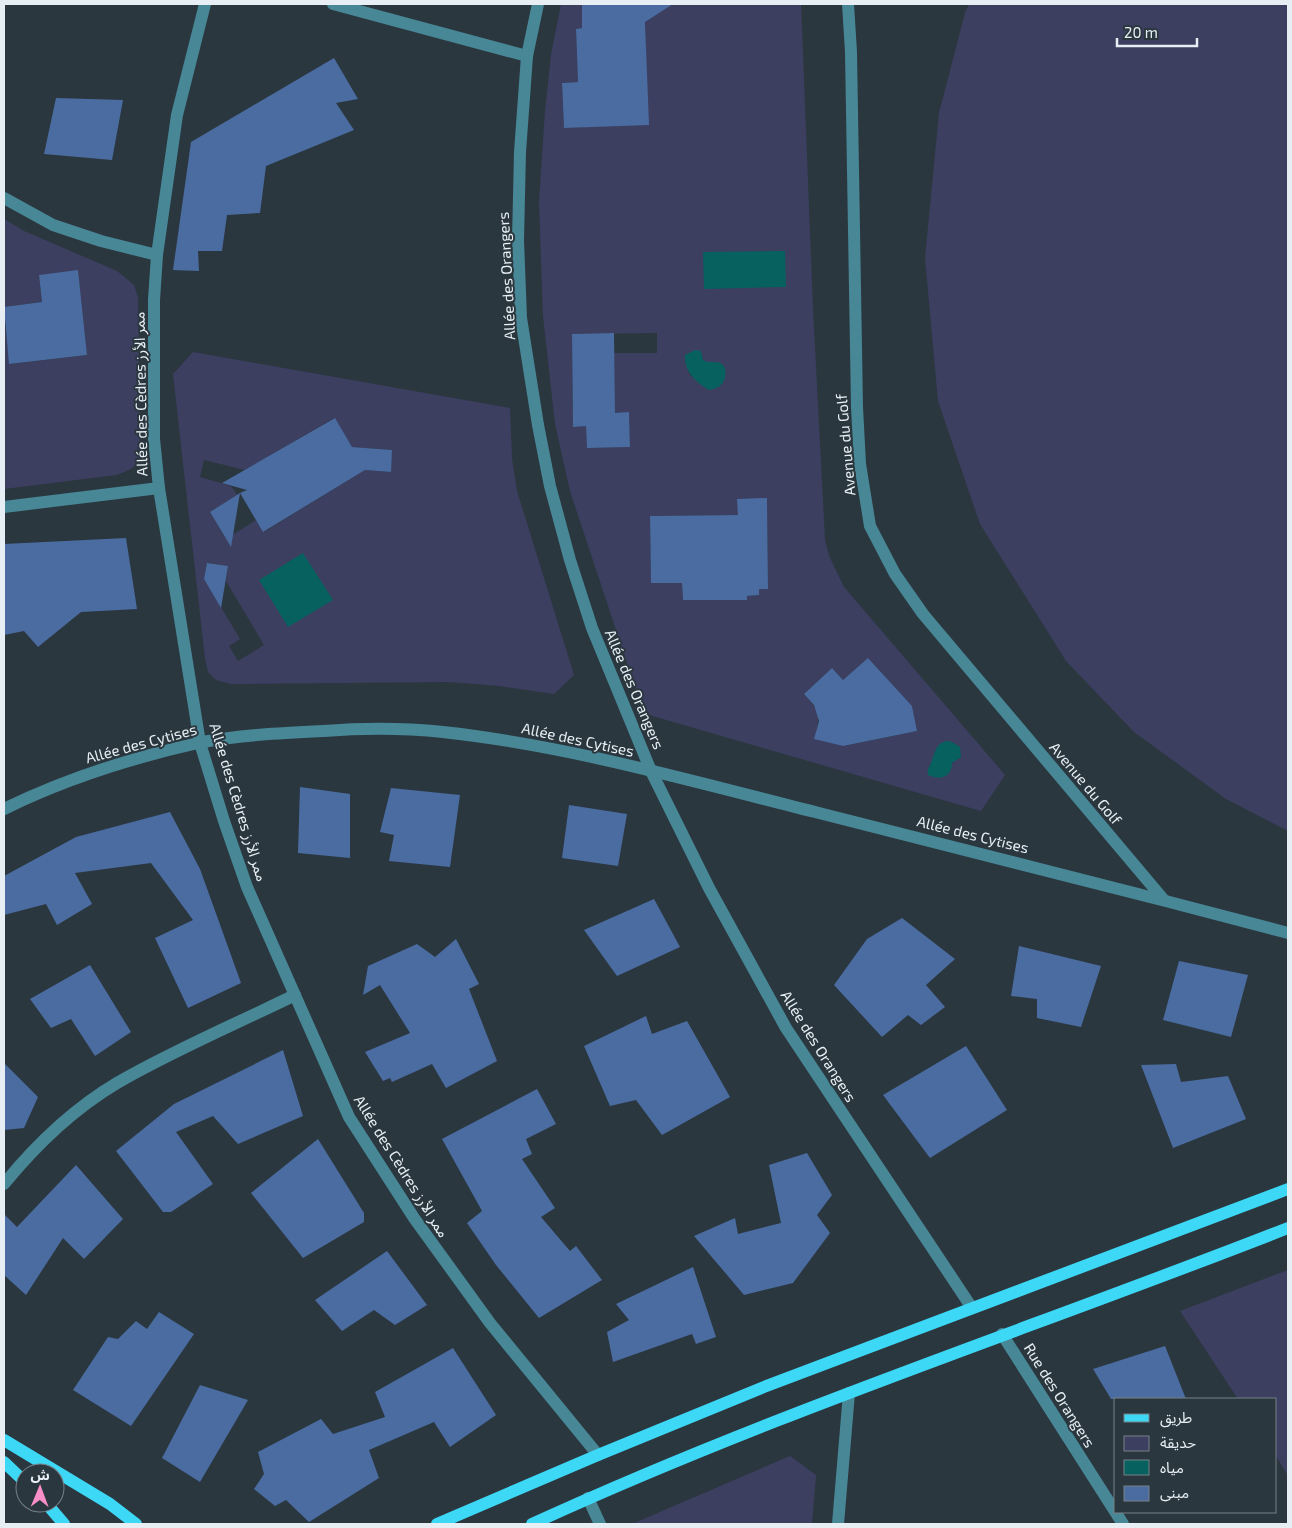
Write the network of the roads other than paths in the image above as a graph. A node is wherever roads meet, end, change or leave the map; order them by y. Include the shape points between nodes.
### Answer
1 (205, 4) edge
2 (333, 4) edge
3 (538, 4) edge
4 (848, 4) edge
5 (527, 56) junction
6 (4, 198) edge
7 (157, 254) junction
8 (158, 488) junction
9 (4, 507) edge
10 (200, 743) junction
11 (652, 771) junction
12 (4, 809) edge
13 (1164, 900) junction
14 (1288, 934) edge
15 (295, 995) junction
16 (4, 1184) edge
17 (1288, 1188) edge
18 (1288, 1228) edge
19 (972, 1308) junction
20 (1002, 1334) junction
21 (848, 1393) junction
22 (4, 1440) edge
23 (598, 1455) junction
24 (4, 1462) edge
25 (15, 1472) edge
26 (588, 1498) junction
27 (1114, 1509) edge
28 (55, 1513) edge
29 (1117, 1513) edge
30 (64, 1524) edge
31 (136, 1524) edge
32 (437, 1524) edge
33 (532, 1524) edge
34 (600, 1524) edge
35 (838, 1524) edge
36 (1124, 1524) edge

1 - 7 street, Allée des Cèdres ممر الأرز via 177,115
2 - 5 street
3 - 5 street, Allée des Orangers
4 - 13 street, Avenue du Golf via 860,464 870,526 895,574 922,614
5 - 11 street, Allée des Orangers via 518,240 522,318 538,426 550,486 589,619
6 - 7 street via 53,225 101,241
7 - 8 street, Allée des Cèdres ممر الأرز via 154,439
8 - 9 street
8 - 10 street, Allée des Cèdres ممر الأرز
10 - 11 street, Allée des Cytises via 276,733 366,728 441,732 545,747
10 - 12 street, Allée des Cytises via 114,765 43,790
10 - 15 street, Allée des Cèdres ممر الأرز via 247,887
11 - 13 street, Allée des Cytises
11 - 19 street, Allée des Orangers via 709,888 786,1028
13 - 14 street, Allée des Cytises
15 - 16 street via 116,1084 43,1141
15 - 23 street, Allée des Cèdres ممر الأرز via 349,1117 414,1218 490,1323
17 - 19 main road
18 - 20 main road
19 - 23 main road via 764,1387
20 - 21 main road
20 - 27 street, Rue des Orangers
21 - 26 main road
21 - 35 street
22 - 31 main road via 110,1504
23 - 32 main road
24 - 25 main road
26 - 33 main road
26 - 34 street
28 - 30 main road
29 - 36 street, Rue des Orangers

